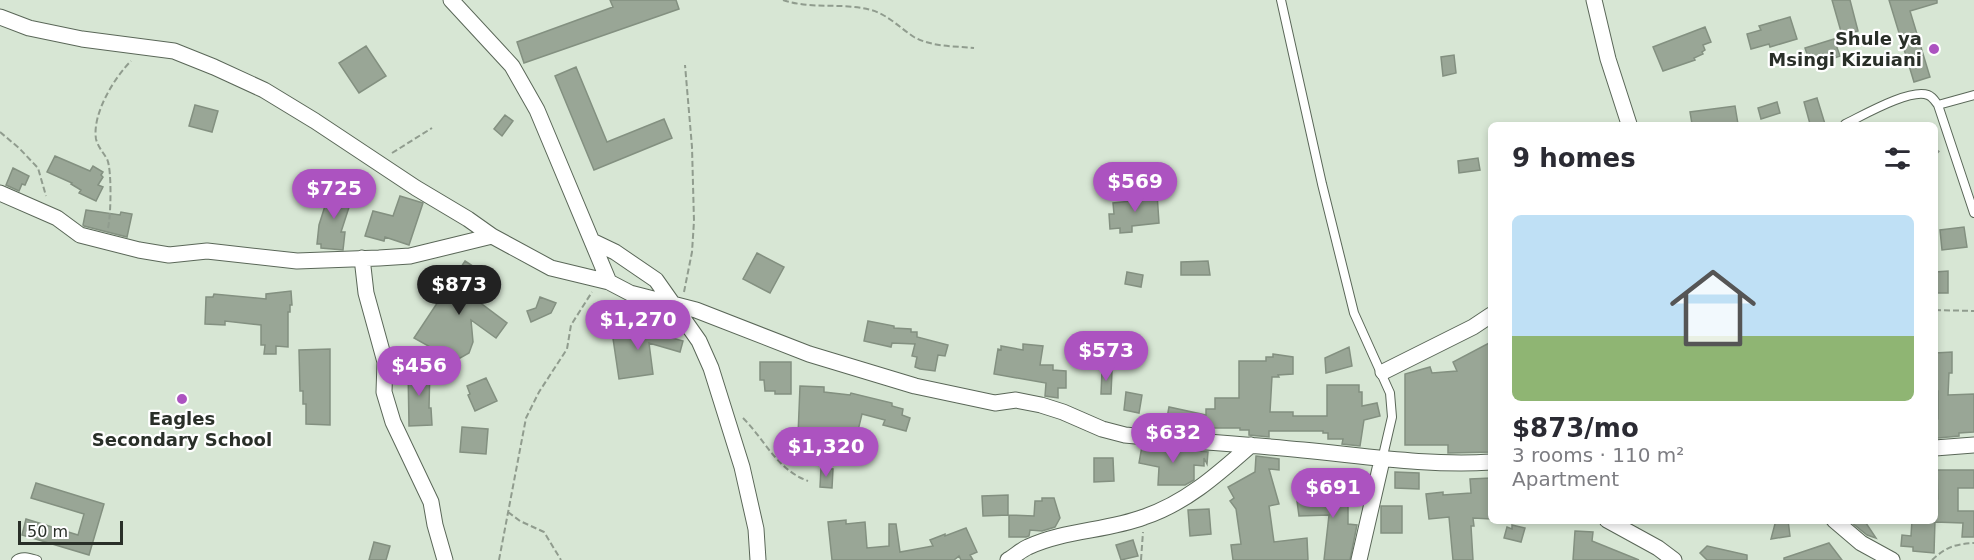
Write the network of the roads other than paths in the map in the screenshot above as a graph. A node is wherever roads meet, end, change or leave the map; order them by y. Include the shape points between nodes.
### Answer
1 (451, 0) edge
2 (1281, 0) edge
3 (1594, 0) edge
4 (0, 17) edge
5 (1974, 95) edge
6 (1938, 105) junction
7 (1627, 122) edge
8 (1849, 122) edge
9 (0, 193) edge
10 (1974, 213) edge
11 (492, 236) junction
12 (592, 242) junction
13 (362, 258) junction
14 (605, 281) junction
15 (677, 305) junction
16 (1488, 317) edge
17 (1383, 372) junction
18 (1251, 445) junction
19 (1974, 445) edge
20 (1938, 448) edge
21 (1382, 460) junction
22 (1488, 462) edge
23 (1614, 524) edge
24 (1839, 524) edge
25 (16, 560) edge
26 (37, 560) edge
27 (445, 560) edge
28 (758, 560) edge
29 (1008, 560) edge
30 (1359, 560) edge
31 (1674, 560) edge
32 (1892, 560) edge

1 - 12 street via 512,66 537,110
2 - 17 lane via 1354,312
3 - 7 street
4 - 11 street via 29,28 81,39 174,51 214,67 264,90 315,121
5 - 6 lane
6 - 8 lane via 1931,96 1910,96
6 - 10 lane
9 - 13 street via 57,218 80,235 139,250 177,256 207,251 297,261
11 - 13 street via 410,256
11 - 14 street via 551,268
12 - 14 street
12 - 15 street via 640,268
13 - 27 street via 366,293 385,362 384,392 393,422 431,502
14 - 15 street via 630,293
15 - 18 street via 809,354 915,386 996,403 1016,400 1041,405 1125,435
15 - 28 street via 699,340 722,401 756,529
16 - 17 street
17 - 21 lane via 1392,417
18 - 21 street
18 - 29 street via 1187,496 1145,517 1042,542
19 - 20 street
21 - 22 street
21 - 30 street
23 - 31 street
24 - 32 street via 1861,543
25 - 26 lane

